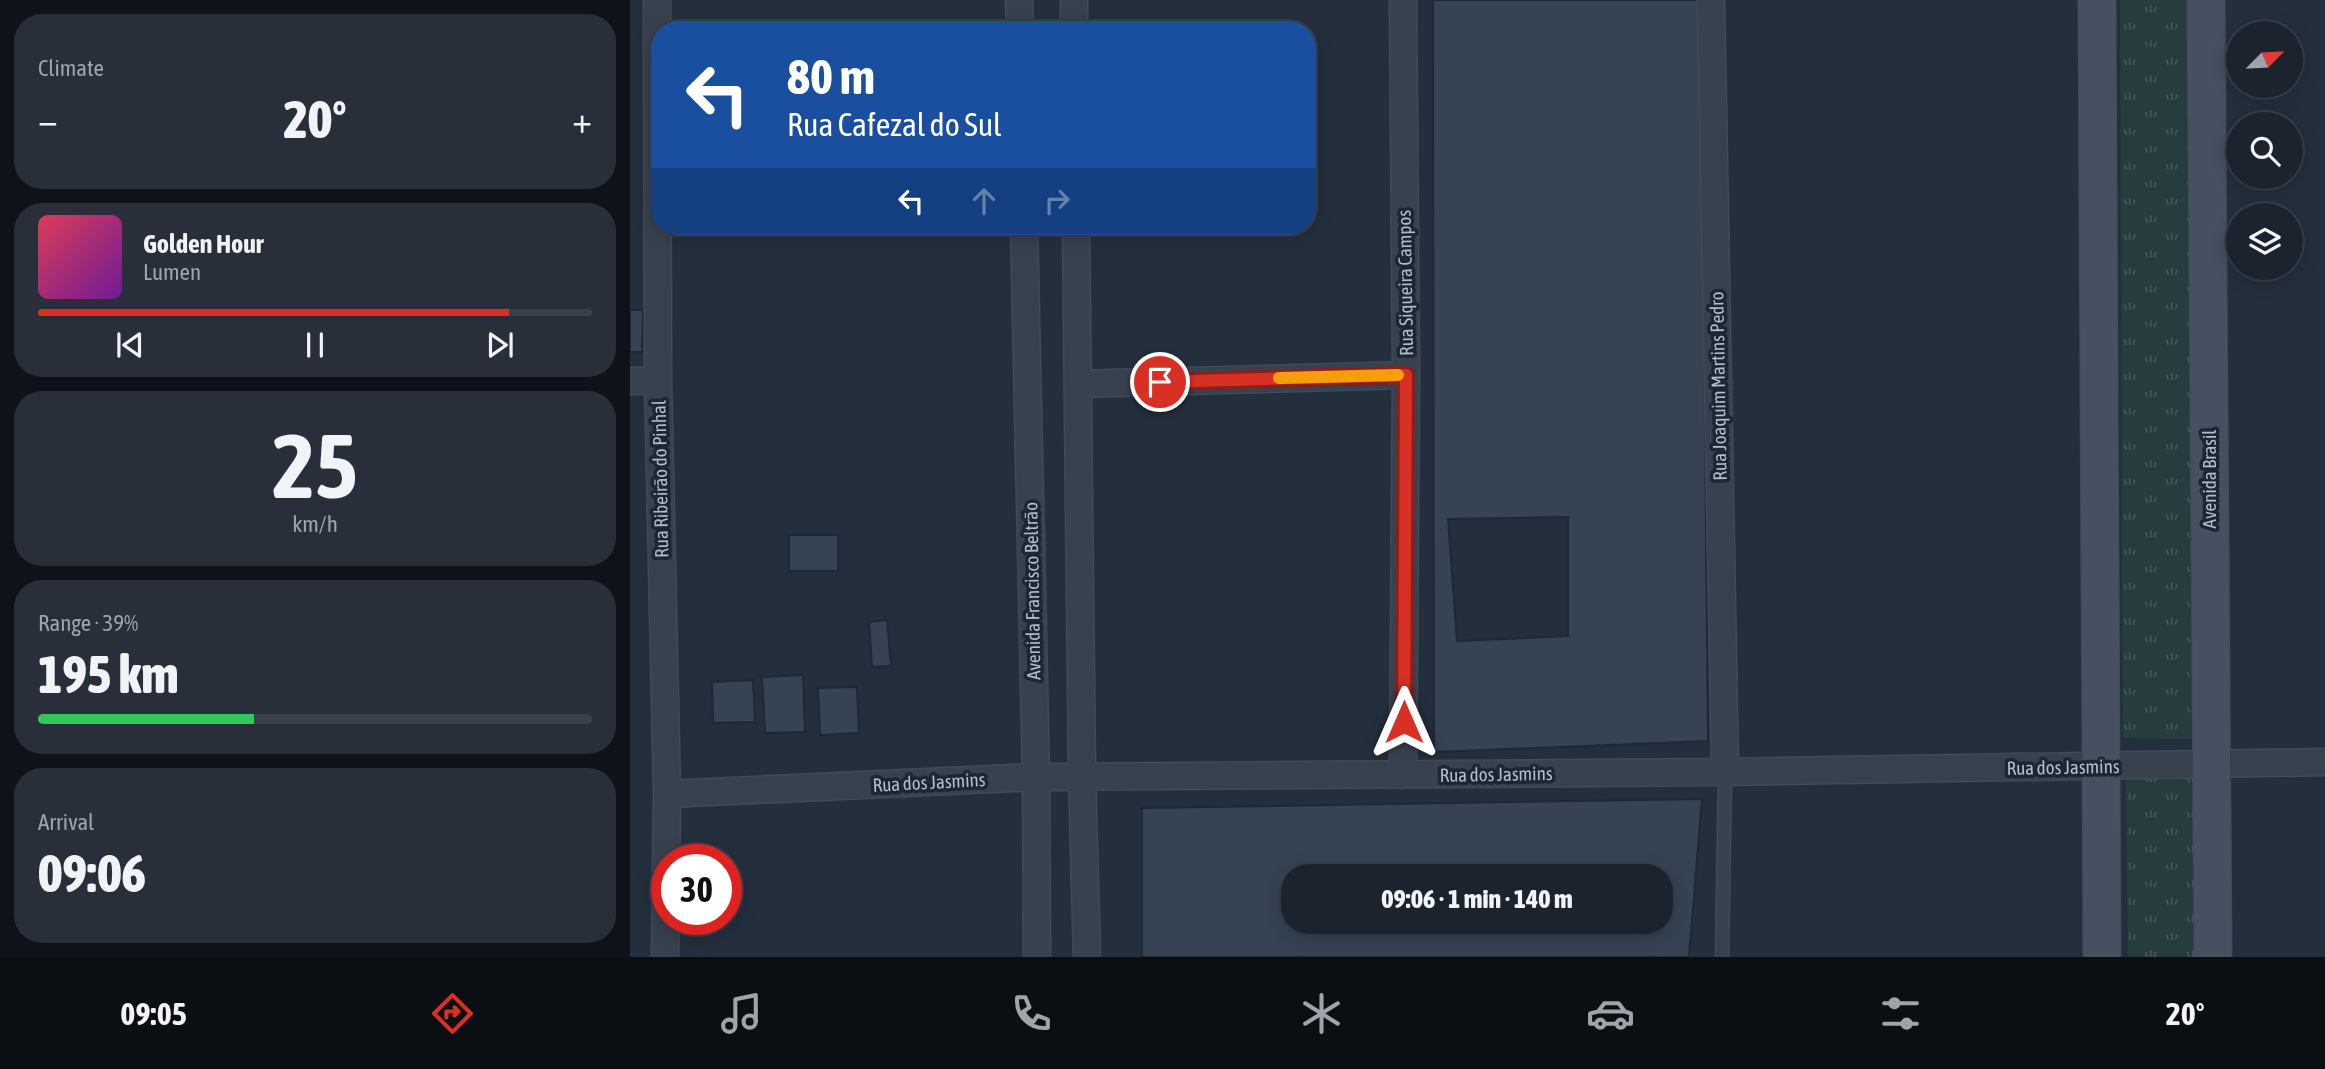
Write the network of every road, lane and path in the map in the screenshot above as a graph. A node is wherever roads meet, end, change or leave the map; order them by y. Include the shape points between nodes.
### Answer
1 (657, 0) edge
2 (1019, 0) edge
3 (1074, 0) edge
4 (1403, 0) edge
5 (1711, 0) edge
6 (2097, 0) edge
7 (2206, 0) edge
8 (657, 21) edge
9 (1020, 21) edge
10 (1074, 21) edge
11 (658, 235) edge
12 (1024, 235) edge
13 (1076, 235) edge
14 (1406, 375) junction
15 (658, 380) junction
16 (630, 381) edge
17 (1078, 384) junction
18 (2325, 762) edge
19 (2211, 763) junction
20 (2101, 767) junction
21 (1725, 772) junction
22 (1403, 775) junction
23 (1082, 776) junction
24 (1036, 777) junction
25 (667, 794) junction
26 (666, 957) edge
27 (1037, 957) edge
28 (1087, 957) edge
29 (1722, 957) edge
30 (2102, 957) edge
31 (2213, 957) edge

1 - 8 street, Rua Ribeirão do Pinhal
2 - 9 street
3 - 10 street
4 - 14 street, Rua Siqueira Campos
5 - 21 street, Rua Joaquim Martins Pedro
6 - 20 main road
7 - 19 main road, Avenida Brasil
11 - 15 street, Rua Ribeirão do Pinhal
12 - 24 street, Avenida Francisco Beltrão
13 - 17 street
14 - 17 street
14 - 22 street, Rua Siqueira Campos
15 - 16 street
15 - 25 street, Rua Ribeirão do Pinhal
17 - 23 street
18 - 19 street, Rua dos Jasmins
19 - 20 street, Rua dos Jasmins
19 - 31 main road, Avenida Brasil
20 - 21 street, Rua dos Jasmins
20 - 30 main road
21 - 22 street, Rua dos Jasmins
21 - 29 lane
22 - 23 street, Rua dos Jasmins
23 - 24 street, Rua dos Jasmins
23 - 28 street
24 - 25 street, Rua dos Jasmins
24 - 27 street, Avenida Francisco Beltrão
25 - 26 street, Rua Ribeirão do Pinhal

